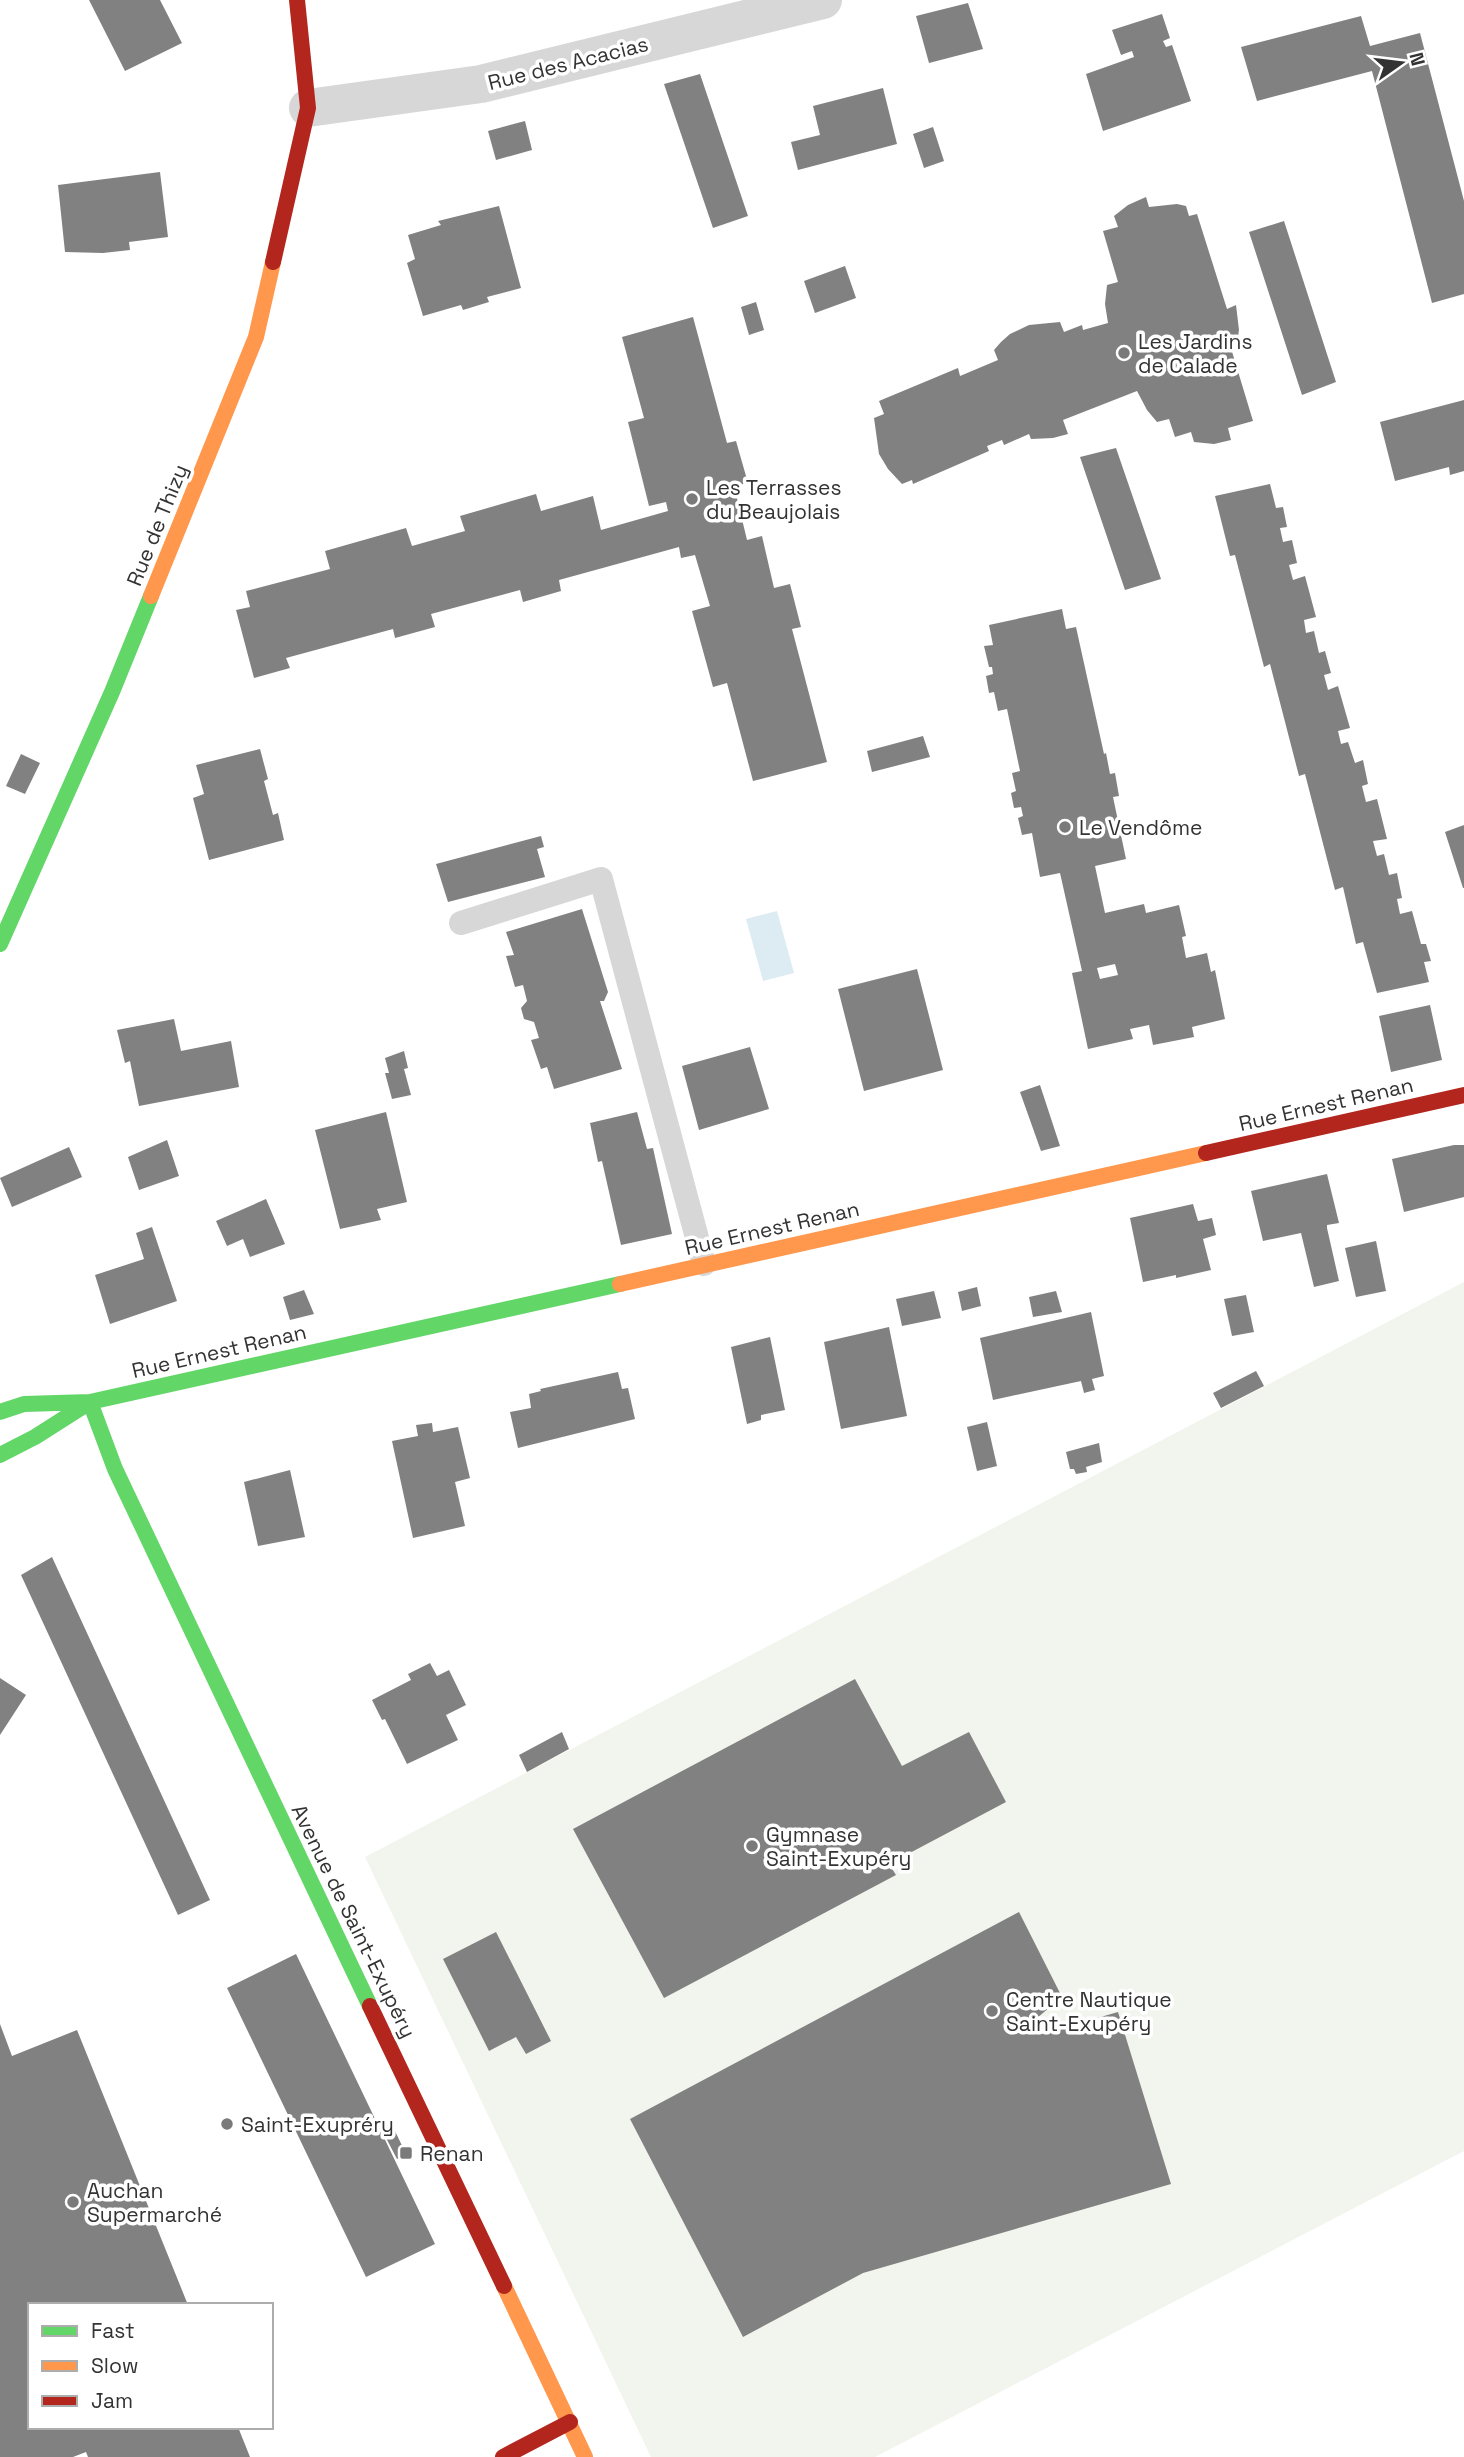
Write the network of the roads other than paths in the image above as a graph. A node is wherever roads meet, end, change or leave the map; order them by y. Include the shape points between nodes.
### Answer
1 (297, 0) edge
2 (823, 0) edge
3 (308, 108) junction
4 (461, 923) dead end
5 (0, 944) edge
6 (1464, 1095) edge
7 (704, 1264) junction
8 (90, 1402) junction
9 (0, 1412) edge
10 (0, 1455) edge
11 (570, 2422) junction
12 (503, 2457) edge
13 (585, 2457) edge

1 - 3 main road, Rue de Thizy
2 - 3 street, Rue des Acacias via 481,84
3 - 5 main road, Rue de Thizy via 256,337 112,692
4 - 7 lane via 601,879
6 - 7 main road, Rue Ernest Renan
7 - 8 main road, Rue Ernest Renan
8 - 9 main road, Rue Ernest Renan via 24,1404
8 - 10 main road, Rue Ernest Renan
8 - 11 main road, Avenue de Saint-Exupéry via 115,1469
11 - 12 main road
11 - 13 main road, Avenue de Saint-Exupéry

